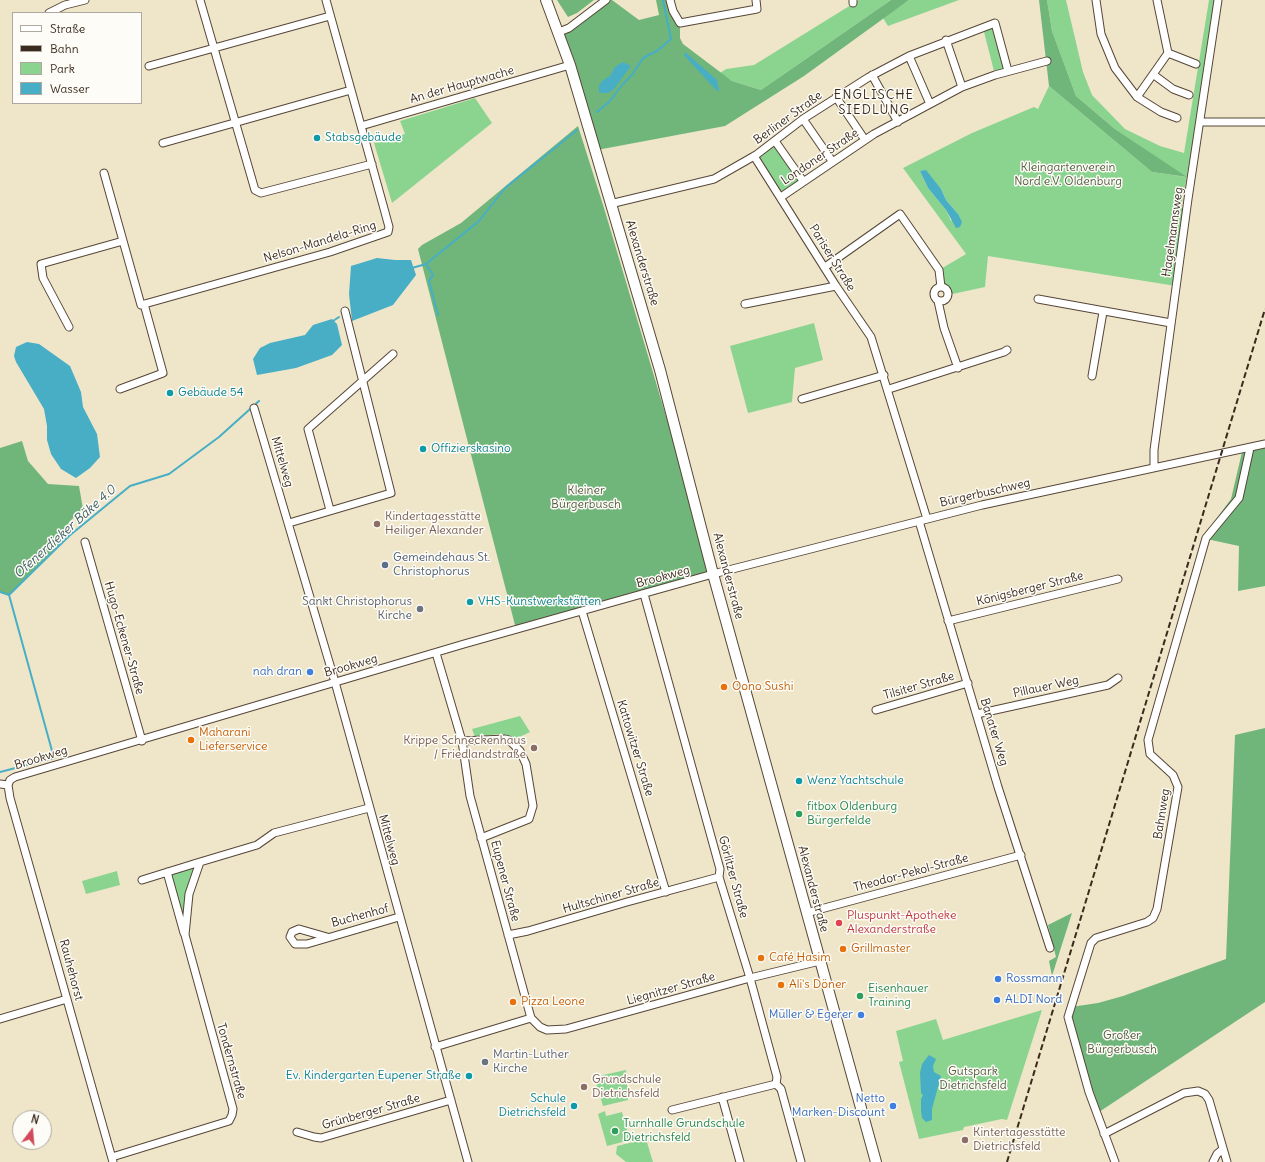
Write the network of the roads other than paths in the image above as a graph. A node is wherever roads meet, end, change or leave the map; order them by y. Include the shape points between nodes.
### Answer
1 (85, 0) edge
2 (200, 0) edge
3 (326, 0) edge
4 (546, 0) edge
5 (606, 0) edge
6 (670, 0) edge
7 (756, 0) edge
8 (1096, 0) edge
9 (1157, 0) edge
10 (1218, 0) edge
11 (51, 12) edge
12 (330, 16) junction
13 (559, 32) junction
14 (946, 40) junction
15 (214, 48) junction
16 (1168, 53) junction
17 (909, 56) junction
18 (1047, 61) dead end
19 (1196, 64) dead end
20 (570, 65) junction
21 (149, 66) dead end
22 (1008, 71) junction
23 (872, 75) junction
24 (1154, 75) junction
25 (962, 87) junction
26 (351, 90) junction
27 (1189, 95) dead end
28 (836, 97) junction
29 (1137, 97) junction
30 (930, 104) junction
31 (1177, 118) dead end
32 (803, 119) junction
33 (236, 122) junction
34 (898, 122) junction
35 (1201, 122) junction
36 (1265, 122) edge
37 (361, 126) junction
38 (865, 140) junction
39 (775, 141) junction
40 (163, 143) dead end
41 (754, 156) junction
42 (832, 161) junction
43 (372, 164) junction
44 (104, 173) dead end
45 (803, 181) junction
46 (781, 197) junction
47 (610, 204) junction
48 (123, 241) junction
49 (825, 267) junction
50 (836, 286) junction
51 (1038, 299) dead end
52 (745, 304) dead end
53 (142, 305) junction
54 (345, 311) dead end
55 (1103, 312) junction
56 (1171, 323) junction
57 (69, 327) dead end
58 (1007, 350) dead end
59 (393, 354) dead end
60 (958, 368) junction
61 (884, 375) junction
62 (1092, 376) dead end
63 (363, 380) junction
64 (120, 389) dead end
65 (889, 389) junction
66 (802, 399) dead end
67 (254, 408) dead end
68 (1265, 444) edge
69 (1250, 448) junction
70 (1154, 467) junction
71 (330, 510) junction
72 (927, 519) junction
73 (919, 521) junction
74 (289, 523) junction
75 (85, 542) dead end
76 (713, 574) junction
77 (1118, 579) dead end
78 (644, 594) junction
79 (582, 611) junction
80 (948, 621) junction
81 (436, 653) junction
82 (1118, 678) dead end
83 (335, 682) junction
84 (968, 684) junction
85 (876, 710) dead end
86 (977, 714) junction
87 (142, 740) junction
88 (462, 741) junction
89 (0, 784) edge
90 (8, 784) junction
91 (369, 808) junction
92 (481, 838) junction
93 (1021, 855) junction
94 (200, 862) junction
95 (166, 872) junction
96 (719, 877) junction
97 (142, 880) dead end
98 (666, 892) junction
99 (806, 913) junction
100 (399, 917) junction
101 (185, 935) junction
102 (508, 935) junction
103 (327, 937) dead end
104 (1050, 948) dead end
105 (820, 961) junction
106 (750, 978) junction
107 (67, 999) junction
108 (531, 1018) junction
109 (0, 1019) edge
110 (435, 1046) junction
111 (776, 1084) junction
112 (722, 1097) junction
113 (451, 1100) junction
114 (672, 1110) dead end
115 (297, 1132) dead end
116 (1104, 1134) junction
117 (1223, 1149) junction
118 (112, 1159) edge
119 (468, 1162) edge
120 (740, 1162) edge
121 (801, 1162) edge
122 (876, 1162) edge
123 (1115, 1162) edge
124 (1213, 1162) edge
125 (1227, 1162) edge

1 - 11 street
2 - 15 street
3 - 12 street, Nelson-Mandela-Ring
4 - 13 main road, Alexanderstraße
5 - 13 street via 569,28
6 - 7 street via 680,23 757,9
8 - 29 street via 1102,34 1115,68
9 - 16 street
10 - 35 street, Hagelmannsweg
12 - 15 street
12 - 26 street, Nelson-Mandela-Ring
13 - 20 main road, Alexanderstraße
14 - 17 street, Berliner Straße
14 - 22 street, Berliner Straße via 995,23
14 - 25 street
15 - 21 street
15 - 33 street
16 - 19 street
16 - 24 street
17 - 23 street, Berliner Straße
17 - 30 street
18 - 22 street, Londoner Straße
20 - 37 street, An der Hauptwache
20 - 47 main road, Alexanderstraße
22 - 25 street, Londoner Straße
23 - 28 street, Berliner Straße
23 - 34 street
24 - 27 street via 1173,89
24 - 29 street
25 - 30 street, Londoner Straße
26 - 33 street
26 - 37 street, Nelson-Mandela-Ring
28 - 32 street, Berliner Straße
28 - 38 street
29 - 31 street via 1161,112
30 - 34 street, Londoner Straße
32 - 39 street, Berliner Straße
32 - 42 street
33 - 40 street
33 - 43 street via 255,190 261,193
34 - 38 street, Londoner Straße
35 - 36 street
35 - 56 street, Hagelmannsweg
37 - 43 street, Nelson-Mandela-Ring
38 - 42 street, Londoner Straße
39 - 41 street, Berliner Straße
39 - 45 street
41 - 46 street, Pariser Straße
41 - 47 street, Berliner Straße via 714,179
42 - 45 street, Londoner Straße
43 - 53 street, Nelson-Mandela-Ring via 389,227 388,232 330,252
44 - 48 street
45 - 46 street, Londoner Straße
46 - 49 street, Pariser Straße
47 - 76 main road, Alexanderstraße via 660,370
48 - 53 street
48 - 57 street via 41,264 43,278
49 - 50 street, Pariser Straße
49 - 60 street via 900,214 939,270 941,287 934,293 934,297 938,301
50 - 52 street
50 - 61 street, Pariser Straße via 871,337
51 - 55 street
53 - 64 street via 164,373
54 - 63 street
55 - 56 street
55 - 62 street
56 - 70 street, Hagelmannsweg via 1153,455
58 - 60 street
59 - 63 street
60 - 65 street
61 - 65 street, Pariser Straße
61 - 66 street
63 - 71 street via 308,429
63 - 71 street via 391,493
65 - 72 street, Pariser Straße
67 - 74 street, Mittelweg
68 - 69 street, Bürgerbuschweg
69 - 70 street, Bürgerbuschweg
69 - 116 street, Bahnweg via 1239,498 1206,538 1148,740 1150,754 1173,775 1178,787 1157,909 1150,920 1096,938 1091,942 1068,1017 1088,1092
70 - 72 street, Bürgerbuschweg
71 - 74 street
72 - 73 street, Bürgerbuschweg
73 - 76 street, Bürgerbuschweg
73 - 80 street, Banater Weg
74 - 83 street, Mittelweg
75 - 87 street, Hugo-Eckener-Straße
76 - 78 street, Brookweg
76 - 99 main road, Alexanderstraße
77 - 80 street, Königsberger Straße
78 - 79 street, Brookweg
78 - 96 street, Görlitzer Straße via 720,868
79 - 81 street, Brookweg
79 - 98 street, Kattowitzer Straße
80 - 84 street, Banater Weg
81 - 83 street, Brookweg
81 - 88 street, Eupener Straße
82 - 86 street, Pillauer Weg via 1108,685
83 - 87 street, Brookweg
83 - 91 street, Mittelweg
84 - 85 street, Tilsiter Straße
84 - 86 street, Banater Weg
86 - 93 street, Banater Weg
87 - 90 street, Brookweg via 15,777
88 - 92 street, Eupener Straße via 470,796
88 - 92 street via 505,738 520,751 526,764 533,806 529,819
89 - 90 street, Brookweg
90 - 107 street, Rauhehorst
91 - 94 street via 274,833 257,845
91 - 100 street, Mittelweg
92 - 102 street, Eupener Straße
93 - 99 street, Theodor-Pekol-Straße
93 - 104 street, Banater Weg
94 - 95 street
94 - 101 street, Tondernstraße via 189,894
95 - 97 street
95 - 101 street, Tondernstraße
96 - 98 street, Hultschiner Straße
96 - 106 street, Görlitzer Straße
98 - 102 street, Hultschiner Straße
99 - 105 main road, Alexanderstraße
100 - 103 street, Buchenhof
100 - 110 street, Mittelweg
101 - 118 street, Tondernstraße via 233,1109 232,1115 229,1121
102 - 108 street, Eupener Straße
105 - 106 street, Liegnitzer Straße
105 - 122 main road, Alexanderstraße
106 - 108 street, Liegnitzer Straße via 566,1030 547,1030
106 - 111 street, Görlitzer Straße via 777,1077
107 - 109 street
107 - 118 street, Rauhehorst
108 - 110 street
110 - 113 street, Mittelweg
111 - 112 street
111 - 121 street, Görlitzer Straße via 781,1089
112 - 114 street
112 - 120 street
113 - 115 street, Grünberger Straße via 321,1138
113 - 119 street, Mittelweg
116 - 117 street via 1184,1093 1198,1091 1205,1094 1209,1100
116 - 123 street, Bahnweg
117 - 124 street
117 - 125 street

